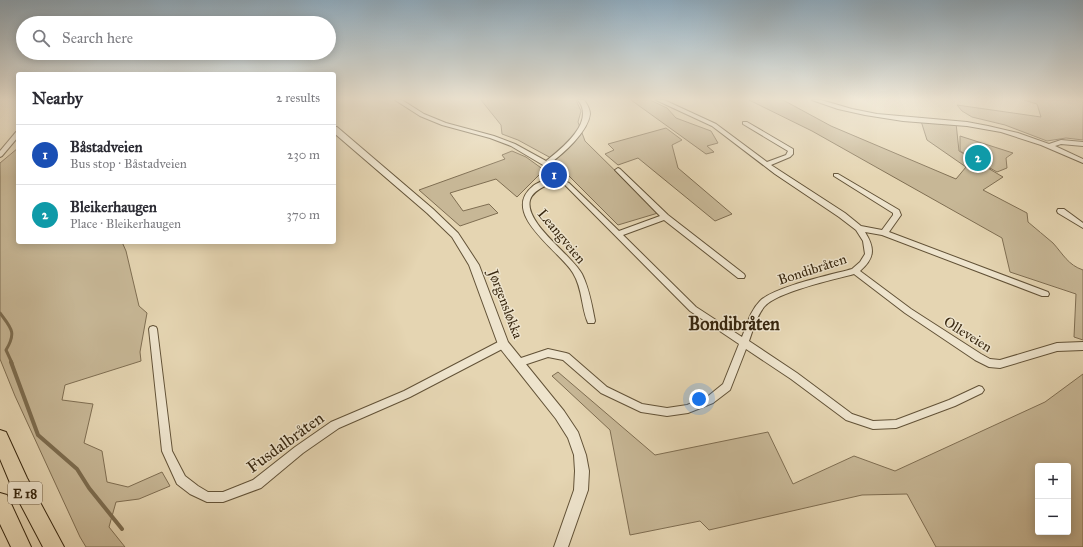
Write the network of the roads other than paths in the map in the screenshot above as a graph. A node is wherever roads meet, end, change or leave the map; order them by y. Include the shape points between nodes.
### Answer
1 (451, 126) edge
2 (582, 126) edge
3 (715, 126) edge
4 (749, 126) edge
5 (976, 126) edge
6 (336, 131) edge
7 (16, 136) edge
8 (1083, 144) edge
9 (1049, 146) junction
10 (0, 155) edge
11 (1083, 161) edge
12 (546, 164) junction
13 (766, 165) junction
14 (618, 170) dead end
15 (836, 175) dead end
16 (552, 179) junction
17 (1061, 211) dead end
18 (665, 217) junction
19 (1083, 226) edge
20 (859, 228) junction
21 (884, 233) junction
22 (618, 234) junction
23 (855, 271) junction
24 (741, 276) dead end
25 (1045, 294) dead end
26 (591, 321) dead end
27 (153, 329) dead end
28 (503, 344) junction
29 (744, 344) junction
30 (1083, 346) edge
31 (518, 363) junction
32 (979, 390) dead end
33 (0, 438) edge
34 (0, 502) edge
35 (21, 547) edge
36 (54, 547) edge
37 (561, 547) edge

1 - 12 street via 513,145
2 - 12 street via 562,151
3 - 13 street, Bondibråten
4 - 13 street via 790,150 788,156
5 - 9 street
6 - 28 street, Jørgensløkka via 455,235 474,265
7 - 10 street
8 - 9 street via 1061,142
9 - 11 street
12 - 16 street
13 - 20 street, Bondibråten
14 - 18 street
15 - 21 street via 896,212 897,215
16 - 22 street via 567,184
16 - 26 street, Leangveien via 535,188 528,197 525,206 527,214 579,276
17 - 19 street
18 - 22 street
18 - 24 street
20 - 21 street
20 - 23 street, Bondibråten via 869,254
21 - 25 street
22 - 29 street via 693,309
23 - 29 street, Bondibråten via 782,292 768,299 755,314
23 - 30 street, Olleveien via 908,311 989,363 1000,364 1056,347
27 - 28 street, Fusdalbråten via 167,451 181,480 207,497 223,497 257,484 335,425 407,394
28 - 31 street, Jørgensløkka
29 - 31 street, Bondibråten via 727,387 710,400 688,409 667,412 641,408 604,390 566,357 548,353
29 - 32 street via 794,376 849,417 873,425 896,424
31 - 37 street, Jørgensløkka via 574,436 580,455 581,490
33 - 36 highway, E 18 via 20,484
34 - 35 highway, E 18

